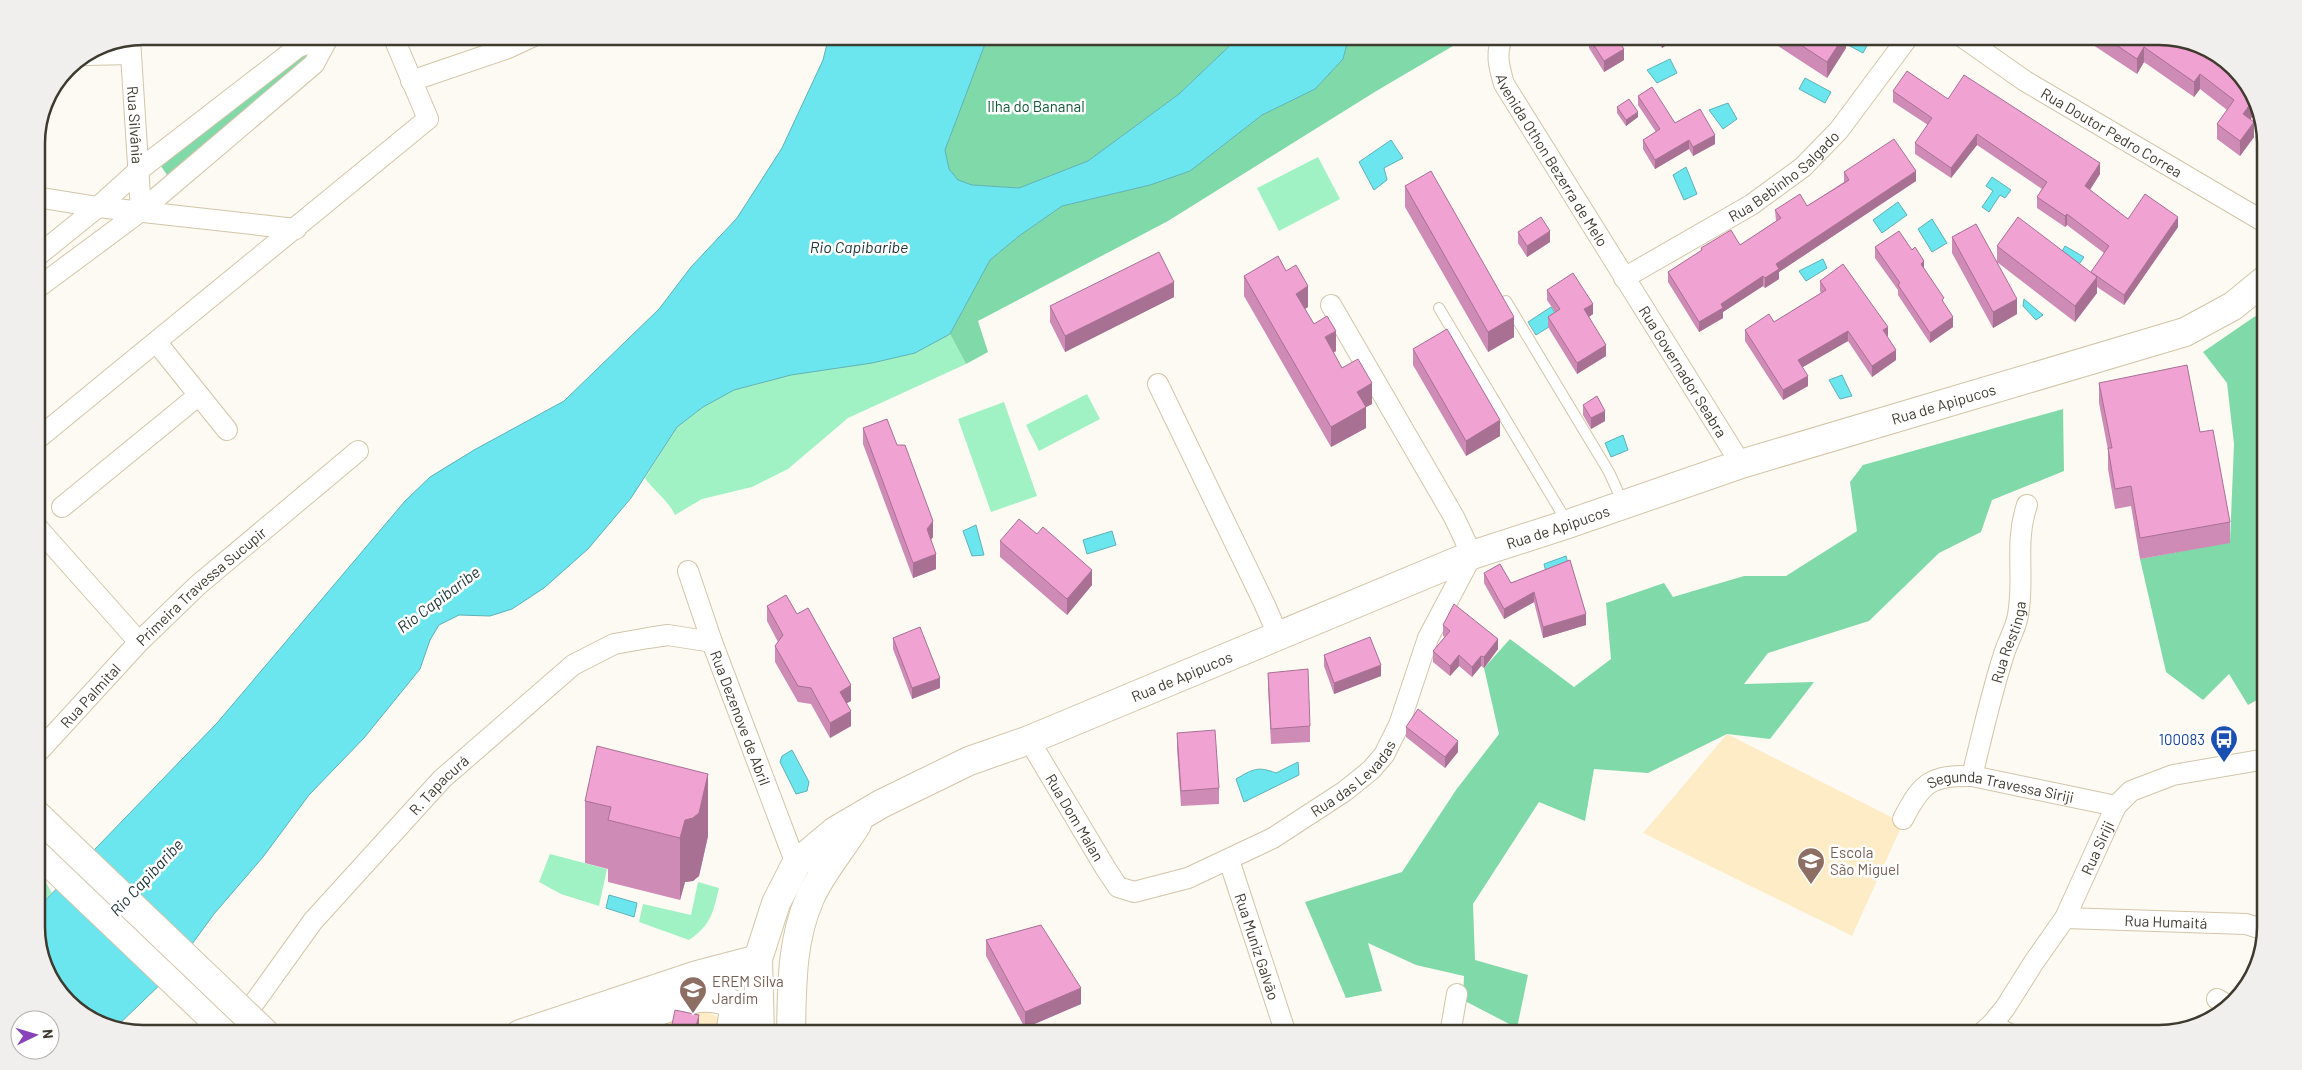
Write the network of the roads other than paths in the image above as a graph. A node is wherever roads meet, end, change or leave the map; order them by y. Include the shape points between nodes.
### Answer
1 (304, 45) edge
2 (324, 45) edge
3 (396, 45) edge
4 (514, 45) edge
5 (1499, 45) edge
6 (1902, 45) edge
7 (1974, 45) edge
8 (130, 47) edge
9 (109, 51) edge
10 (410, 81) junction
11 (140, 170) junction
12 (45, 198) edge
13 (98, 207) junction
14 (141, 211) junction
15 (2257, 219) edge
16 (296, 229) junction
17 (45, 250) edge
18 (1624, 278) junction
19 (45, 282) edge
20 (2257, 287) edge
21 (1506, 301) edge
22 (1331, 305) dead end
23 (1439, 308) dead end
24 (157, 343) junction
25 (1158, 384) dead end
26 (199, 395) junction
27 (227, 430) dead end
28 (45, 433) edge
29 (358, 451) dead end
30 (1741, 464) junction
31 (1624, 504) junction
32 (2027, 505) dead end
33 (62, 506) dead end
34 (1568, 524) junction
35 (45, 536) edge
36 (1472, 555) junction
37 (688, 571) dead end
38 (1278, 635) junction
39 (139, 642) junction
40 (712, 642) junction
41 (1029, 740) junction
42 (45, 745) edge
43 (2257, 761) edge
44 (1972, 776) junction
45 (2116, 806) junction
46 (862, 814) junction
47 (1903, 819) dead end
48 (45, 823) edge
49 (45, 859) edge
50 (1229, 860) junction
51 (796, 864) junction
52 (1126, 891) joint
53 (2066, 918) junction
54 (2257, 927) edge
55 (758, 959) junction
56 (697, 987) junction
57 (1456, 994) dead end
58 (731, 1003) junction
59 (221, 1025) edge
60 (237, 1025) edge
61 (257, 1025) edge
62 (554, 1025) edge
63 (610, 1025) edge
64 (727, 1025) edge
65 (752, 1025) edge
66 (758, 1025) edge
67 (774, 1025) edge
68 (791, 1025) edge
69 (1283, 1025) edge
70 (1451, 1025) edge
71 (1998, 1025) edge

1 - 11 street
2 - 14 street via 314,64
3 - 10 street
4 - 10 street
5 - 18 street, Avenida Othon Bezerra de Melo via 1498,67 1504,84
6 - 18 street, Rua Bebinho Salgado via 1840,130 1802,167 1750,205
7 - 15 street, Rua Doutor Pedro Correa via 2025,81
8 - 9 street
8 - 11 street, Rua Silvânia
10 - 16 street via 428,119
11 - 13 street
11 - 14 street, Rua Silvânia
12 - 13 street
13 - 14 street
13 - 17 street
14 - 16 street
14 - 19 street
16 - 24 street
18 - 30 street, Rua Governador Seabra
20 - 30 main road, Rua de Apipucos via 2233,306 2185,332
21 - 31 lane via 1609,472
22 - 36 street via 1454,517
23 - 34 lane
24 - 26 street
24 - 28 street
25 - 38 street
26 - 27 street
26 - 33 street
29 - 39 street, Primeira Travessa Sucupir via 198,585
30 - 31 main road, Rua de Apipucos
31 - 34 main road, Rua de Apipucos
32 - 44 street, Rua Restinga via 2021,523 2018,616 2004,653
34 - 36 main road, Rua de Apipucos
35 - 39 street, Primeira Travessa Sucupir
36 - 38 main road, Rua de Apipucos
36 - 50 street, Rua das Levadas via 1428,638 1399,724 1384,755 1371,770 1309,816
37 - 40 street, Rua Dezenove de Abril
38 - 41 main road, Rua de Apipucos
39 - 42 street, Rua Palmital
40 - 51 street, Rua Dezenove de Abril
40 - 60 street, R. Tapacurá via 668,635 648,638 614,644 574,665 442,780 314,921
41 - 46 main road, Rua de Apipucos via 970,762
41 - 52 street, Rua Dom Malan via 1106,869 1118,886
43 - 45 street, Rua Siriji via 2173,775 2131,791
44 - 45 street, Segunda Travessa Siriji
44 - 47 street, Segunda Travessa Siriji via 1938,777 1911,804
45 - 53 street, Rua Siriji
46 - 51 main road, Rua de Apipucos
46 - 68 main road via 846,843 824,871 798,929
48 - 61 main road, bridge
49 - 59 main road
50 - 52 street, Rua das Levadas via 1188,878
50 - 69 street, Rua Muniz Galvão
51 - 55 main road via 776,903
53 - 54 street, Rua Humaitá via 2246,924
53 - 71 street, Rua Siriji
55 - 56 main road
55 - 66 main road
55 - 67 main road via 767,980
56 - 58 main road
56 - 62 main road
56 - 63 main road
57 - 70 street
58 - 64 street
58 - 65 main road

